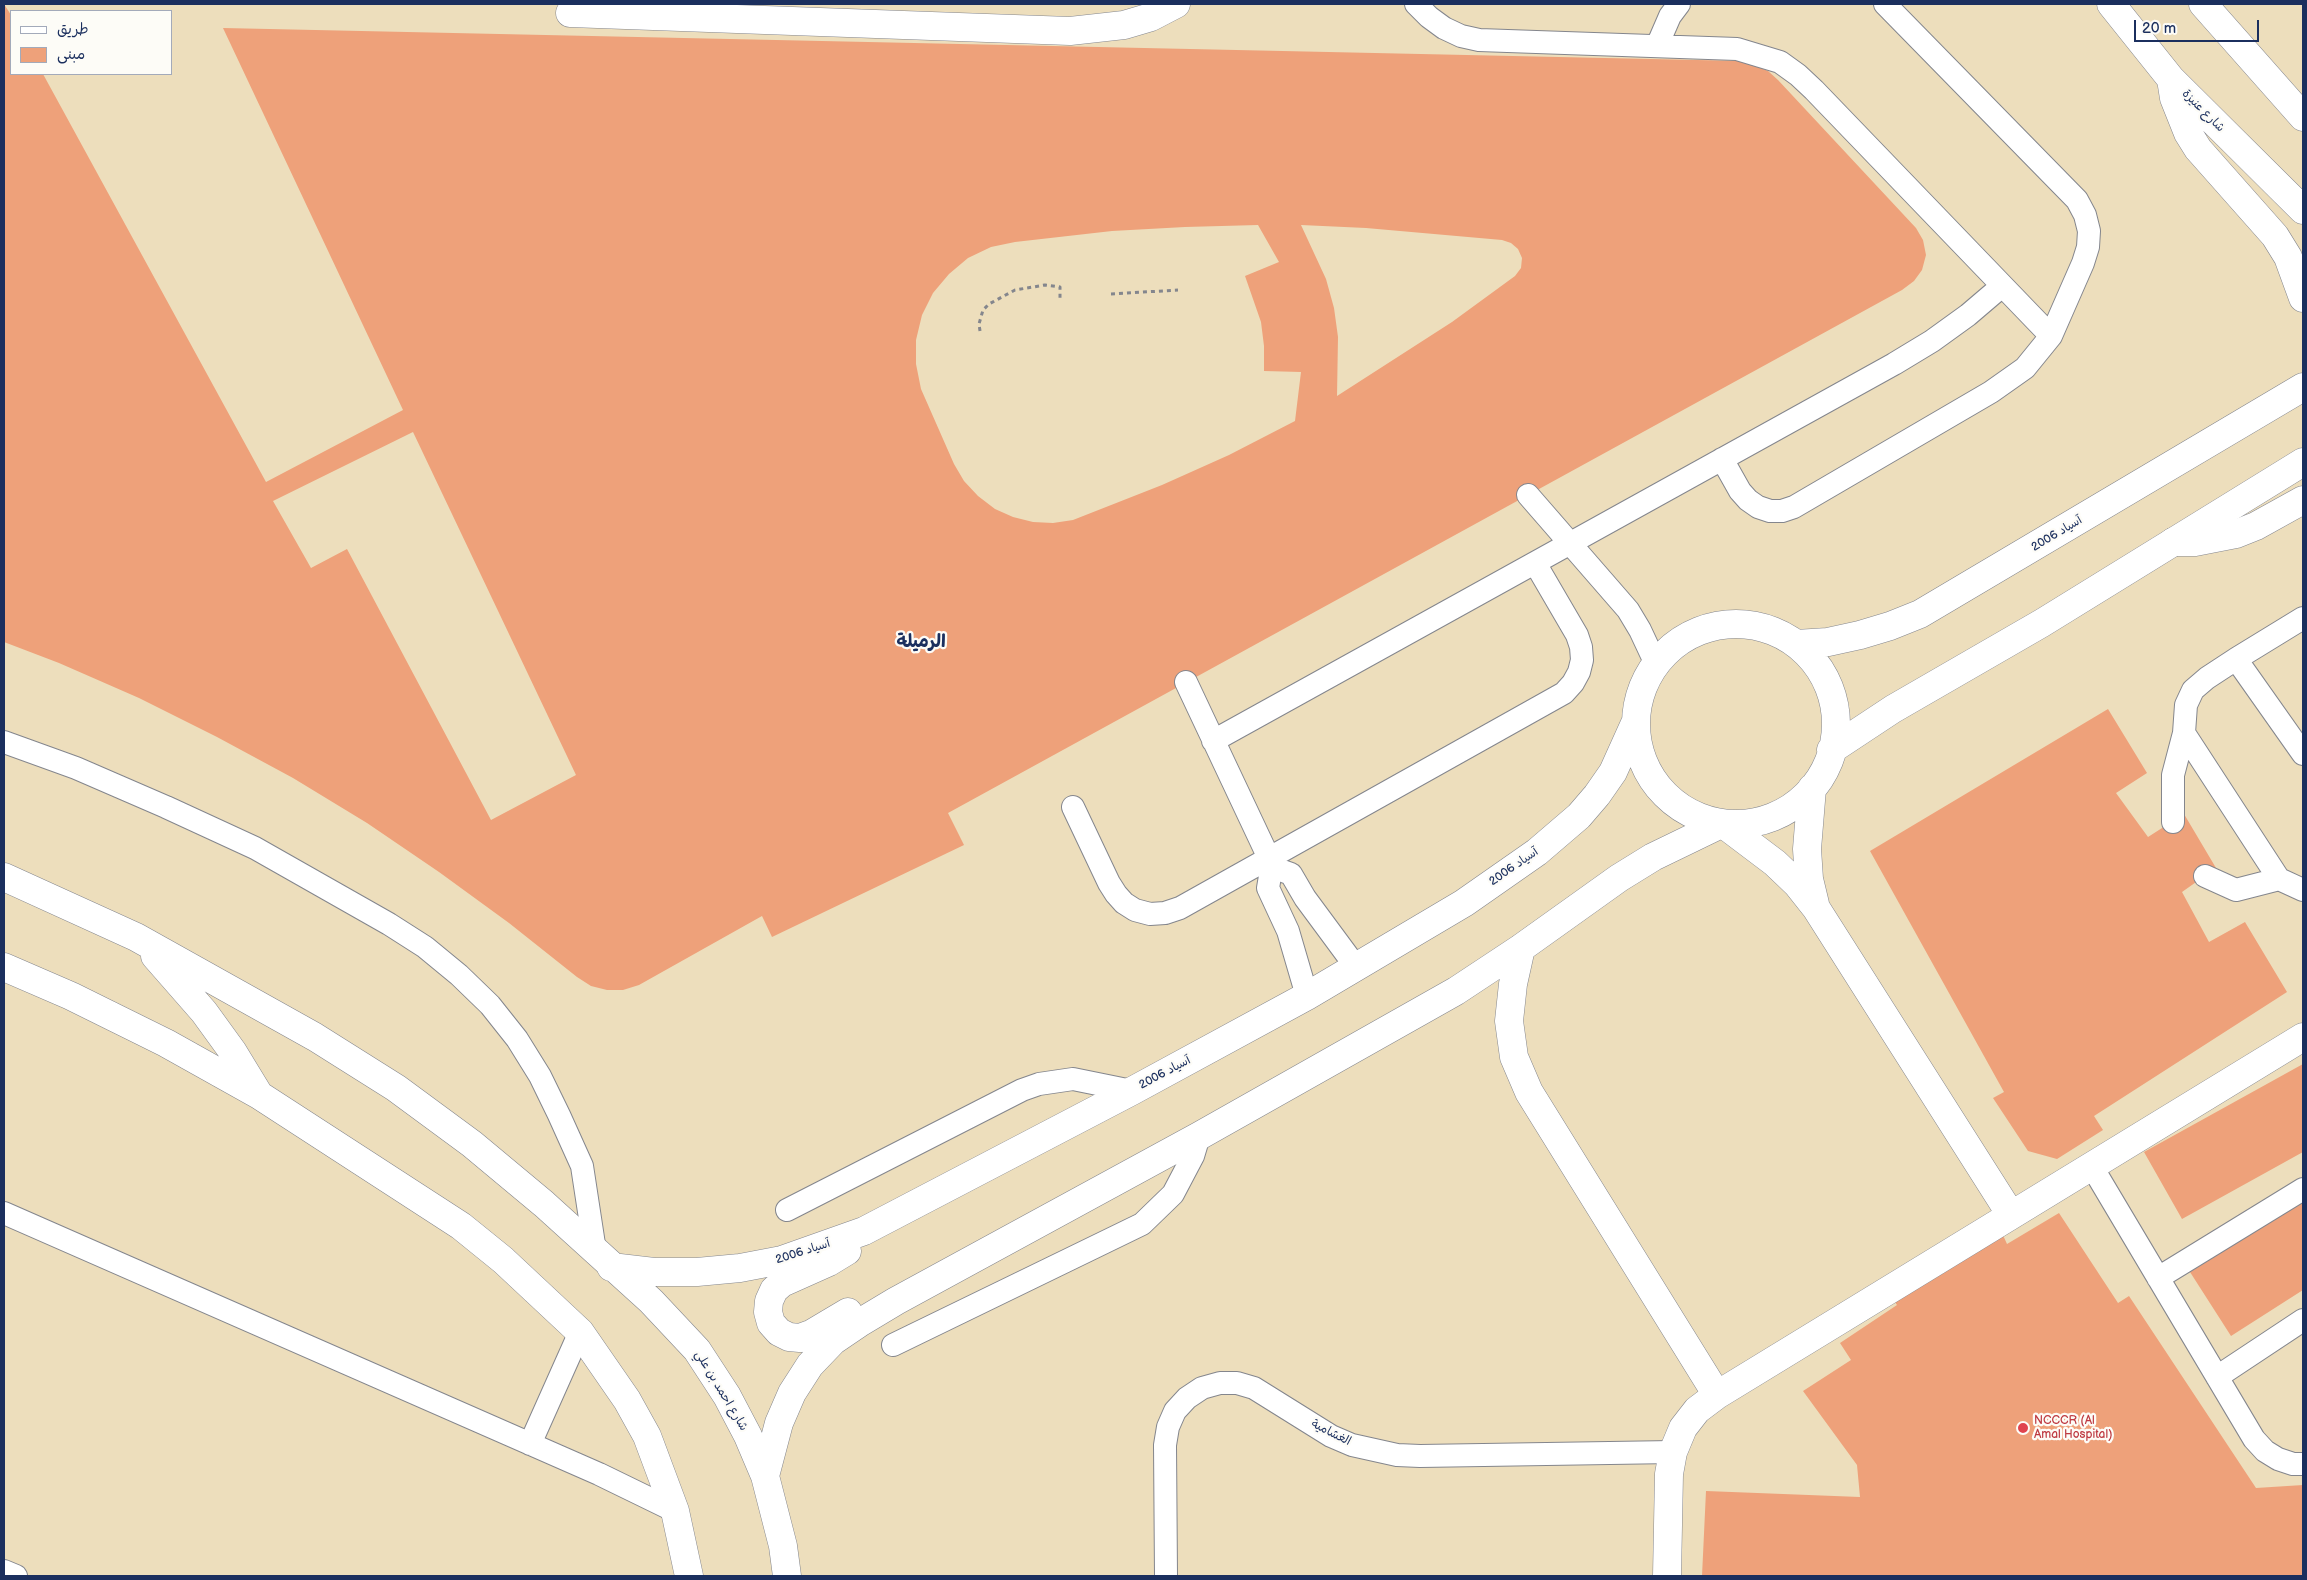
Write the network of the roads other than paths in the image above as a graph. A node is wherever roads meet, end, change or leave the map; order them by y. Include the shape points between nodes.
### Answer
1 (1176, 4) edge
2 (1416, 4) edge
3 (1885, 4) edge
4 (2111, 4) edge
5 (2203, 4) edge
6 (1669, 8) edge
7 (570, 13) dead end
8 (1657, 46) junction
9 (2171, 79) junction
10 (2303, 117) edge
11 (2303, 210) edge
12 (2002, 286) junction
13 (2303, 298) edge
14 (2051, 336) junction
15 (2303, 387) edge
16 (1722, 459) junction
17 (2303, 462) edge
18 (1528, 495) dead end
19 (2303, 500) edge
20 (2173, 542) junction
21 (1568, 544) junction
22 (1535, 563) junction
23 (2303, 618) edge
24 (1796, 644) junction
25 (2236, 659) junction
26 (1655, 662) junction
27 (1186, 682) dead end
28 (1636, 721) junction
29 (2184, 733) junction
30 (1213, 741) junction
31 (4, 742) edge
32 (1831, 750) junction
33 (2303, 754) edge
34 (1812, 788) junction
35 (1073, 806) dead end
36 (2172, 822) dead end
37 (1721, 826) junction
38 (1272, 865) junction
39 (2205, 876) dead end
40 (4, 877) edge
41 (2279, 879) junction
42 (2303, 890) edge
43 (1816, 908) junction
44 (136, 937) junction
45 (1521, 948) junction
46 (4, 967) edge
47 (1356, 967) junction
48 (1307, 996) junction
49 (2303, 1037) edge
50 (1132, 1091) junction
51 (259, 1095) junction
52 (1199, 1136) junction
53 (2091, 1165) junction
54 (2303, 1189) edge
55 (788, 1210) dead end
56 (4, 1213) edge
57 (2011, 1215) junction
58 (864, 1230) junction
59 (603, 1259) junction
60 (2158, 1278) junction
61 (896, 1300) junction
62 (2303, 1320) edge
63 (580, 1332) junction
64 (893, 1345) dead end
65 (2217, 1377) junction
66 (1717, 1395) junction
67 (530, 1444) junction
68 (1673, 1452) junction
69 (2303, 1464) edge
70 (765, 1476) junction
71 (675, 1511) junction
72 (4, 1571) edge
73 (16, 1576) edge
74 (689, 1576) edge
75 (787, 1576) edge
76 (1166, 1576) edge
77 (1667, 1576) edge

1 - 7 street via 1151,17 1124,25 1070,30
2 - 8 lane via 1444,28 1479,40
3 - 14 lane via 2078,200 2089,231 2088,247
4 - 9 street, شارع عنيزة
5 - 10 street
6 - 8 lane
8 - 12 lane via 1737,48 1780,62 1798,75
9 - 11 street, شارع عنيزة
9 - 13 street via 2177,107 2188,133 2198,149 2275,236 2288,257
12 - 14 lane
12 - 16 lane via 1932,341
14 - 16 lane via 2025,368 1991,392 1794,507 1782,511 1758,507 1740,491
15 - 24 street, آسياد 2006 via 1920,614 1860,635
16 - 21 lane
17 - 20 street
18 - 21 lane
19 - 20 street via 2236,534
20 - 32 street via 1893,709
21 - 22 lane
21 - 26 lane via 1628,610
22 - 30 lane
22 - 38 lane via 1581,647 1579,672 1564,693
23 - 25 lane
24 - 26 street via 1756,625 1733,623 1690,633 1670,646
24 - 32 street via 1814,660 1827,680 1835,703 1836,727
25 - 29 lane via 2193,690 2186,705
25 - 33 lane
26 - 28 street via 1638,700
27 - 30 lane
28 - 37 street via 1639,745 1659,787 1694,817
28 - 47 street, آسياد 2006 via 1613,772 1598,795 1559,835 1464,903
29 - 36 lane via 2173,775
29 - 41 lane
30 - 38 lane
31 - 59 lane via 166,806 255,848 389,924 425,947 459,975 490,1005 517,1039 560,1115 582,1166
32 - 34 street via 1824,770
34 - 37 street via 1788,810 1759,823
34 - 43 street via 1807,849 1809,879
35 - 38 lane via 1116,894 1135,910 1165,913
37 - 43 street via 1775,863
37 - 45 street via 1662,852 1619,878
38 - 47 lane via 1291,874
38 - 48 lane via 1268,888 1288,931
39 - 41 lane via 2236,890
40 - 44 street, شارع احمد بن علي
41 - 42 lane
43 - 57 street
44 - 51 street via 204,1012
44 - 59 street, شارع احمد بن علي via 315,1037 396,1088 472,1144
45 - 52 street via 1456,991
45 - 66 street via 1509,1021 1514,1057 1529,1092
46 - 51 street via 157,1039
47 - 48 street, آسياد 2006
48 - 50 street, آسياد 2006
49 - 53 street
50 - 55 lane via 1073,1079 1039,1084
50 - 58 street, آسياد 2006
51 - 63 street via 461,1226 503,1260
52 - 61 street
52 - 64 lane via 1193,1156 1173,1194 1142,1224
53 - 57 street
53 - 60 lane
54 - 60 lane
56 - 67 lane
57 - 66 street
58 - 59 street, آسياد 2006 via 782,1260 740,1268 654,1272
58 - 61 street via 840,1257 782,1283 774,1290 769,1300 771,1323 779,1332 800,1338 867,1303
59 - 70 street, شارع احمد بن علي via 651,1301 697,1350 735,1412
60 - 65 lane
61 - 70 street via 833,1341 810,1365 792,1393 779,1423
62 - 65 lane
63 - 67 lane
63 - 71 street via 627,1400 647,1436
65 - 69 lane via 2264,1451 2278,1459
66 - 68 street via 1697,1410 1683,1428
67 - 71 lane
68 - 76 lane, الغشامية via 1396,1455 1352,1445 1331,1436 1254,1388 1220,1383 1202,1388 1188,1398 1168,1427 1165,1445
68 - 77 street via 1667,1498
70 - 75 street, شارع احمد بن علي via 783,1546
71 - 74 street
72 - 73 lane

